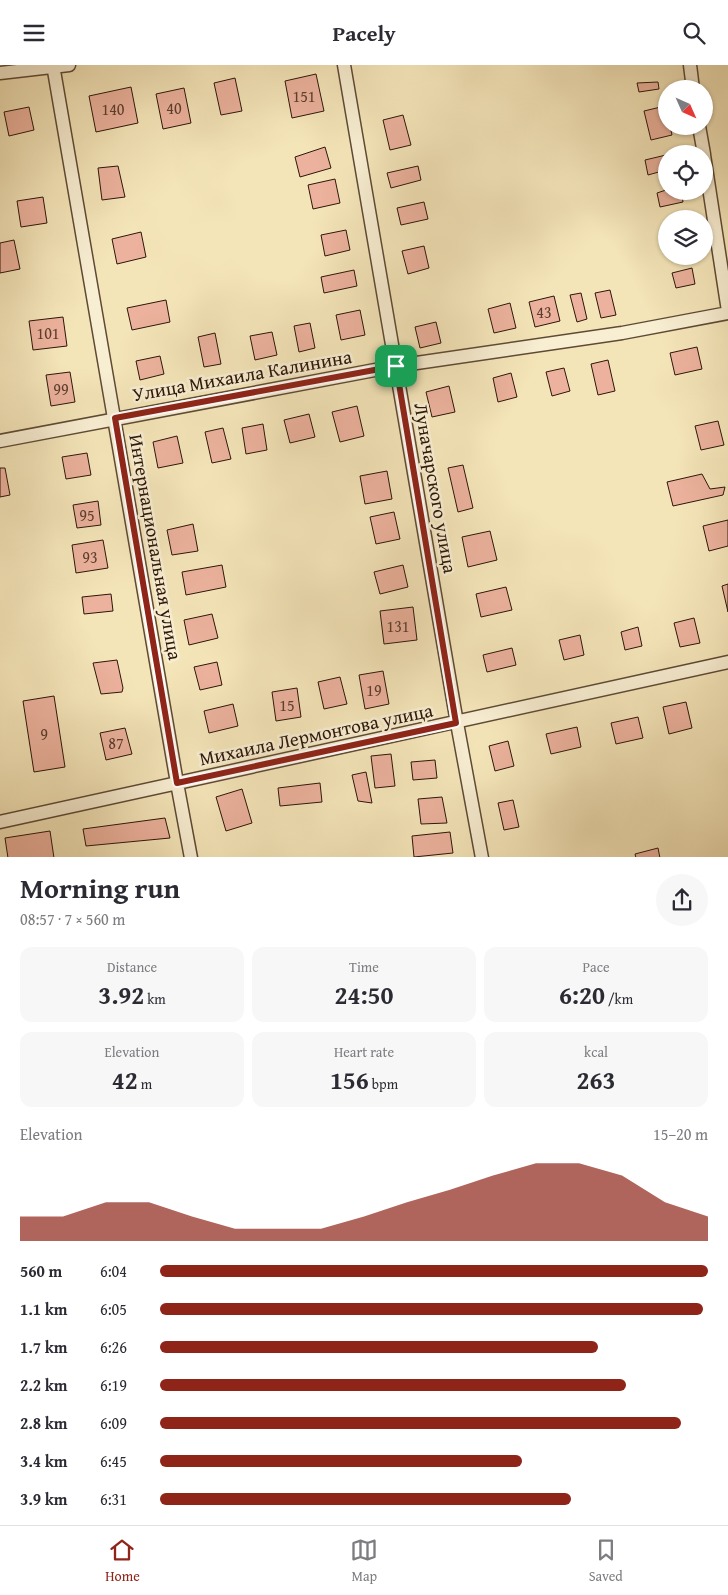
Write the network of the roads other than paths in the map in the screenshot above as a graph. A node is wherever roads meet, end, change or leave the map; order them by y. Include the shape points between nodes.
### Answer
1 (69, 65) edge
2 (344, 65) edge
3 (690, 65) edge
4 (54, 66) edge
5 (0, 73) edge
6 (692, 80) edge
7 (711, 200) edge
8 (728, 312) edge
9 (396, 366) junction
10 (115, 418) junction
11 (0, 441) edge
12 (728, 662) edge
13 (456, 723) junction
14 (177, 783) junction
15 (0, 822) edge
16 (191, 857) edge
17 (482, 857) edge

1 - 4 street
2 - 9 street, Луначарского улица
3 - 6 street
4 - 5 street
4 - 10 street, Интернациональная улица
7 - 8 street
8 - 9 street, Улица Михаила Калинина via 622,333
9 - 10 street, Улица Михаила Калинина
9 - 13 street, Луначарского улица
10 - 11 street, Улица Михаила Калинина
10 - 14 street, Интернациональная улица
12 - 13 street, Михаила Лермонтова улица
13 - 14 street, Михаила Лермонтова улица
13 - 17 street, Луначарского улица
14 - 15 street, Михаила Лермонтова улица
14 - 16 street, Интернациональная улица

